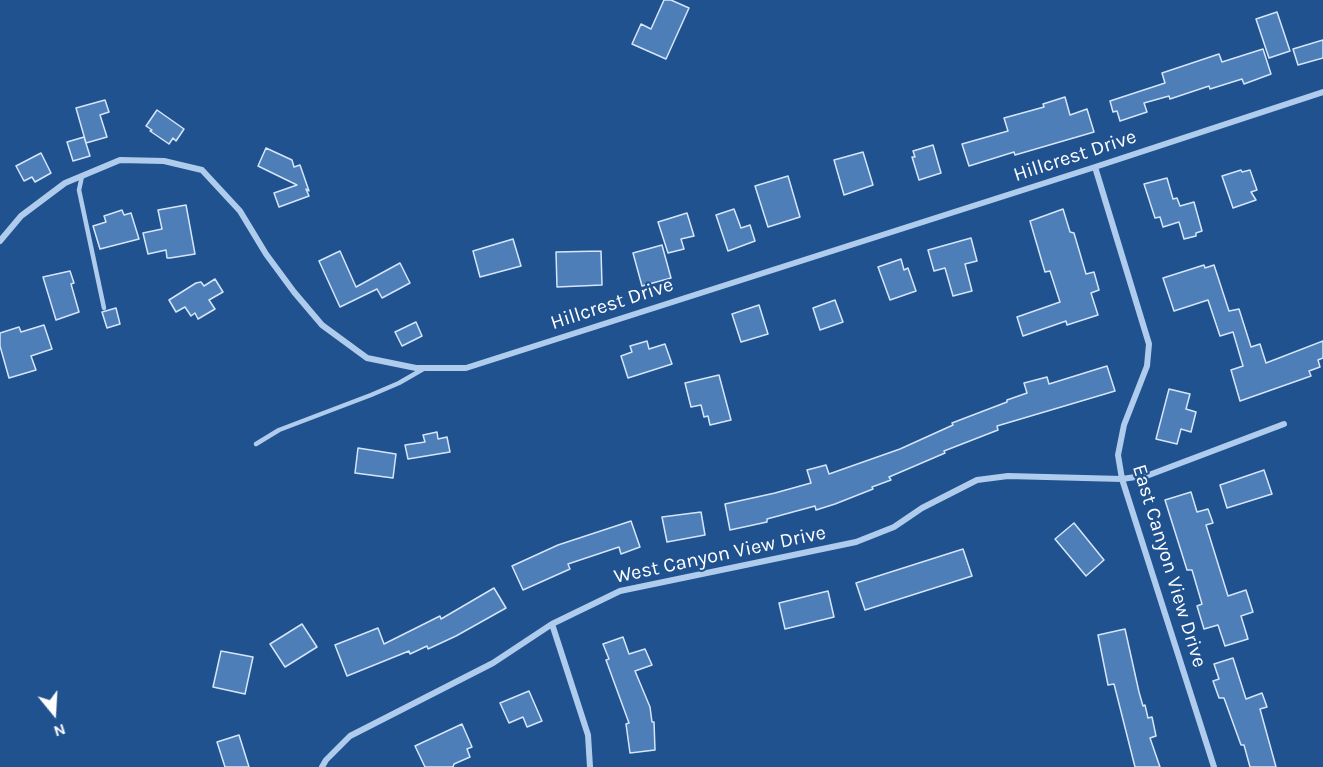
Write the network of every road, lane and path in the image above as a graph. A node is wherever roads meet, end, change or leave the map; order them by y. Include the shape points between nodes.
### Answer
1 (1323, 92) edge
2 (1095, 167) junction
3 (82, 176) junction
4 (0, 241) edge
5 (104, 308) dead end
6 (425, 368) junction
7 (1284, 424) dead end
8 (256, 444) dead end
9 (1122, 479) junction
10 (552, 624) junction
11 (322, 767) edge
12 (590, 767) edge
13 (1214, 767) edge

1 - 2 street, Hillcrest Drive
2 - 6 street, Hillcrest Drive via 466,368
2 - 9 street, East Canyon View Drive via 1149,344 1146,366 1124,425 1118,455
3 - 4 street, Hillcrest Drive via 64,183 21,216
3 - 5 lane via 79,190
3 - 6 street, Hillcrest Drive via 120,160 164,161 202,170 240,210 266,254 322,326 367,358
6 - 8 lane via 371,395 279,430
7 - 9 street, West Canyon View Drive via 1171,468
9 - 10 street, West Canyon View Drive via 1008,476 977,480 894,527 856,542 620,591
9 - 13 street, East Canyon View Drive
10 - 11 street, West Canyon View Drive via 493,663 350,736
10 - 12 street via 588,735

